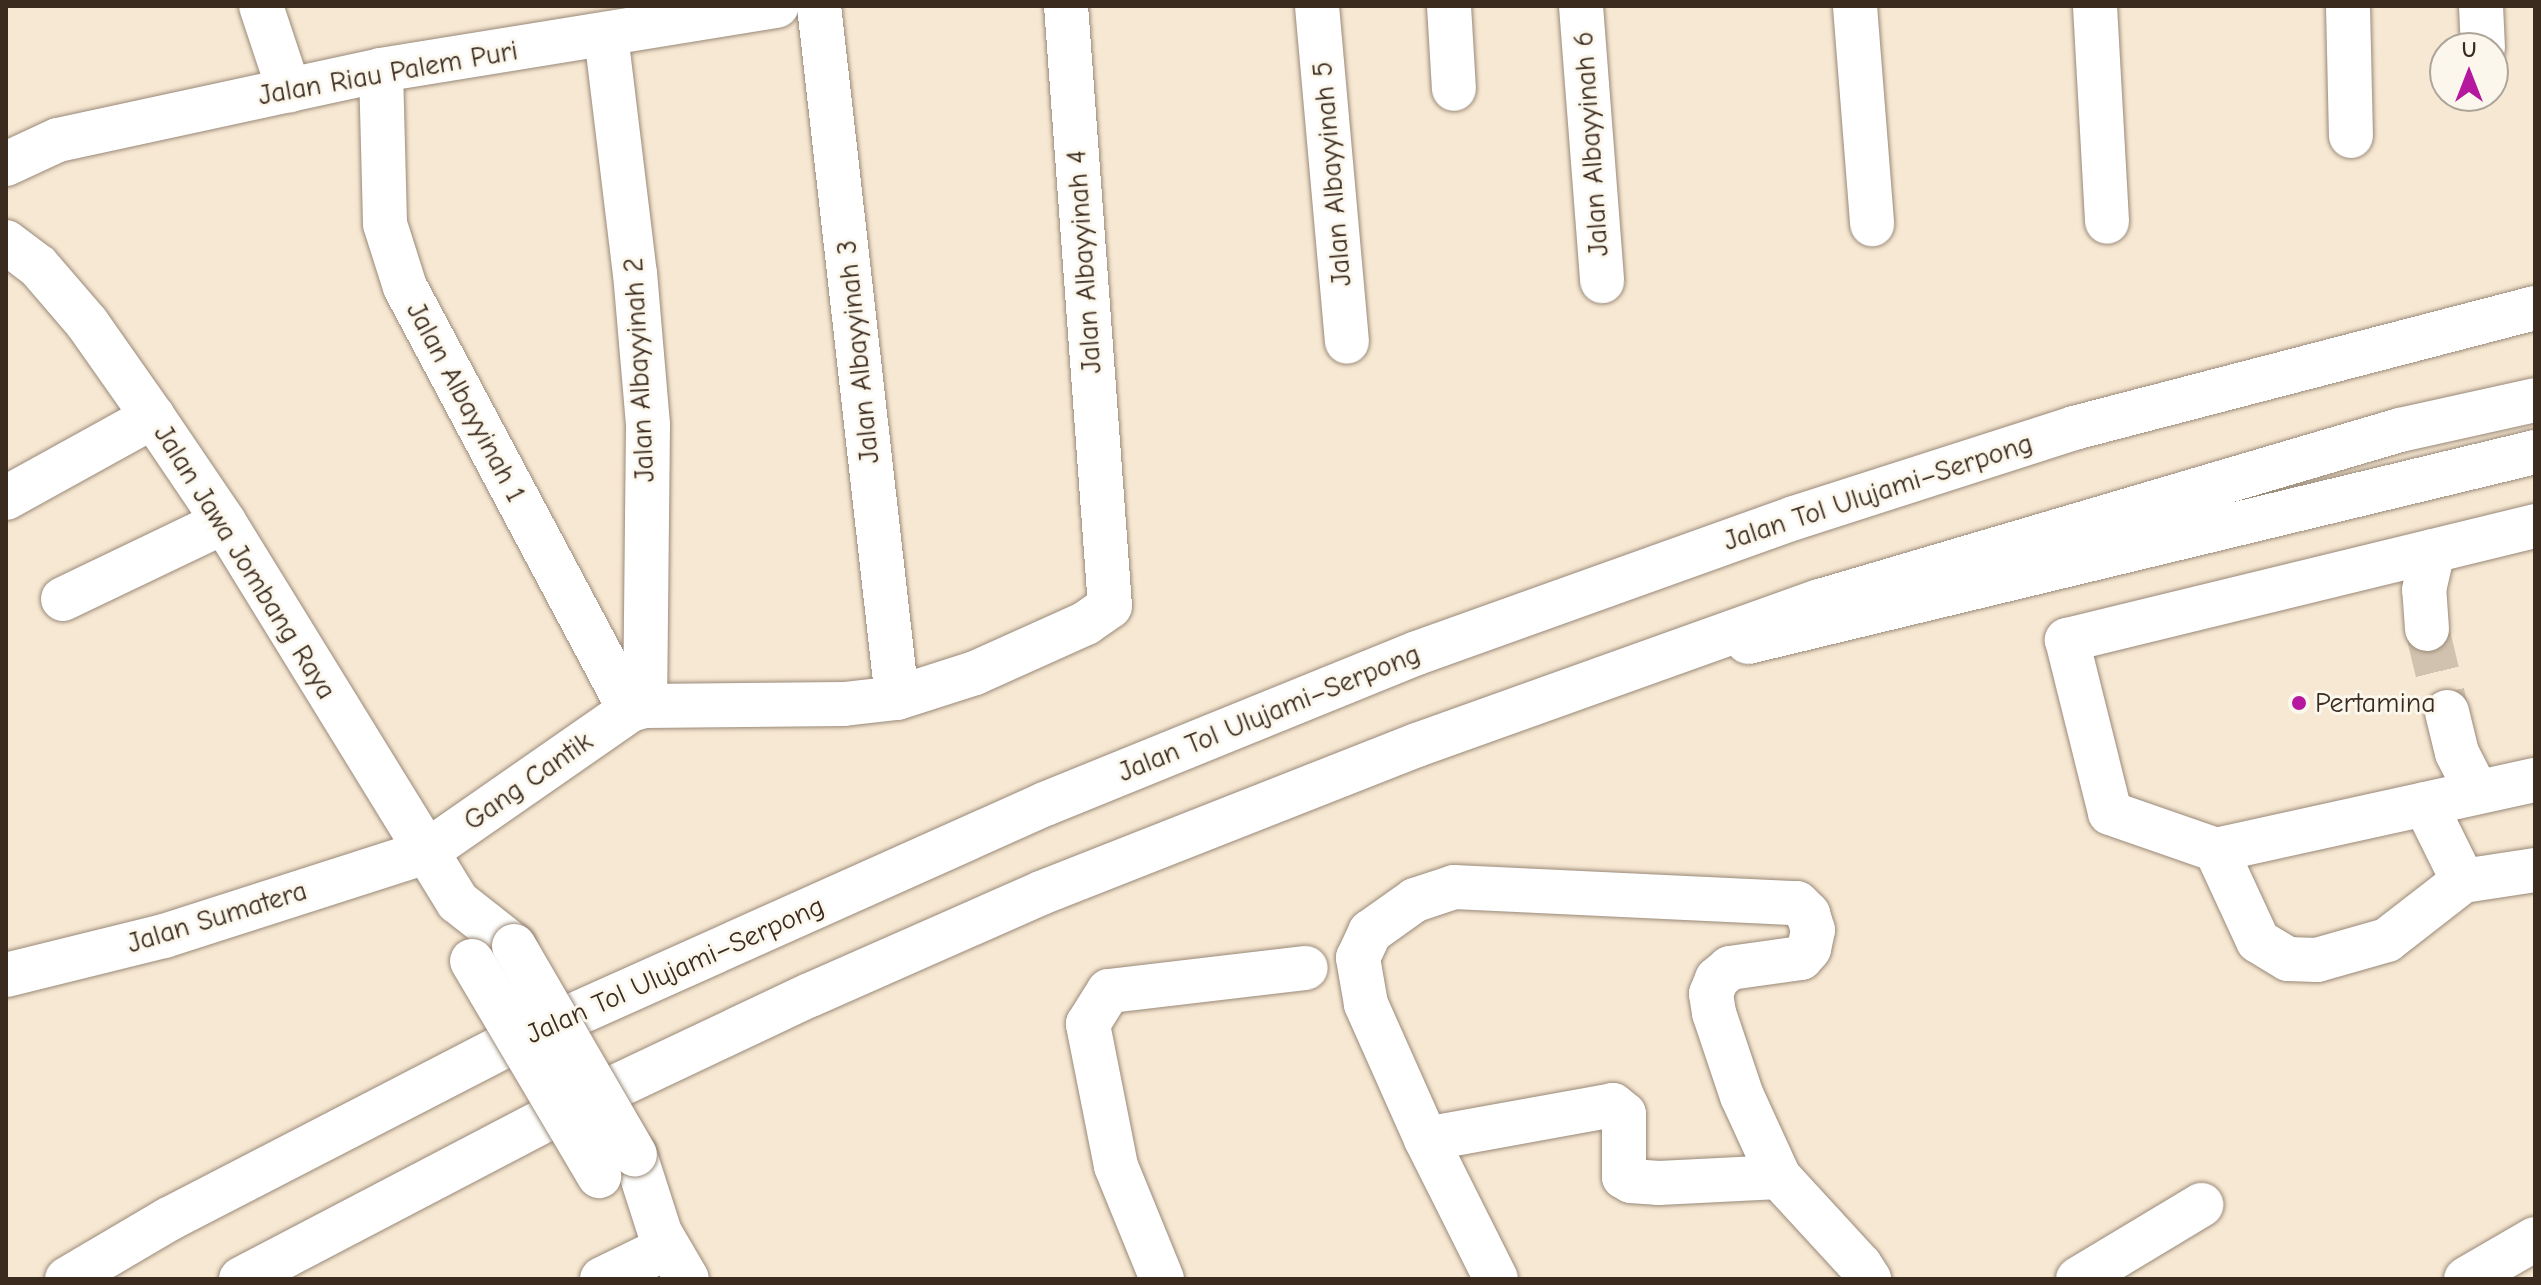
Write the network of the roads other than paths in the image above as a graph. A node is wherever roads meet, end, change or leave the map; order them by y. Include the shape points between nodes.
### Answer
1 (261, 6) edge
2 (777, 6) edge
3 (819, 6) edge
4 (1066, 6) edge
5 (1317, 6) edge
6 (1449, 6) edge
7 (1581, 6) edge
8 (1855, 6) edge
9 (2095, 6) edge
10 (2348, 6) edge
11 (2481, 6) edge
12 (2482, 32) edge
13 (606, 35) junction
14 (381, 70) junction
15 (1454, 89) dead end
16 (289, 90) junction
17 (2351, 136) dead end
18 (6, 164) edge
19 (2107, 222) dead end
20 (1872, 224) dead end
21 (6, 242) edge
22 (1602, 281) dead end
23 (2535, 308) edge
24 (1347, 342) dead end
25 (2535, 400) edge
26 (153, 417) junction
27 (2535, 452) edge
28 (6, 498) edge
29 (224, 522) junction
30 (2535, 526) edge
31 (2433, 551) junction
32 (63, 599) dead end
33 (2427, 629) tunnel mouth
34 (1622, 670) junction
35 (897, 698) junction
36 (637, 708) junction
37 (2447, 712) tunnel mouth
38 (2535, 780) edge
39 (2477, 792) junction
40 (2425, 804) junction
41 (2216, 850) junction
42 (426, 852) junction
43 (2535, 870) edge
44 (2463, 881) junction
45 (458, 902) junction
46 (1306, 968) dead end
47 (6, 975) edge
48 (1426, 1139) junction
49 (617, 1166) junction
50 (1779, 1177) junction
51 (2201, 1205) dead end
52 (2535, 1239) edge
53 (672, 1253) edge
54 (67, 1279) edge
55 (241, 1279) edge
56 (602, 1279) edge
57 (1162, 1279) edge
58 (1496, 1279) edge
59 (1869, 1279) edge
60 (2078, 1279) edge
61 (2466, 1279) edge

1 - 16 main road
2 - 13 main road, Jalan Riau Palem Puri
3 - 35 main road, Jalan Albayyinah 3
4 - 35 main road, Jalan Albayyinah 4 via 1110,606 1086,623 975,673
5 - 24 main road, Jalan Albayyinah 5
6 - 15 main road
7 - 22 main road, Jalan Albayyinah 6
8 - 20 main road
9 - 19 main road
10 - 17 main road
11 - 12 main road
13 - 14 main road, Jalan Riau Palem Puri
13 - 36 main road, Jalan Albayyinah 2 via 648,425
14 - 16 main road, Jalan Riau Palem Puri
14 - 36 main road, Jalan Albayyinah 1 via 385,224 405,287
16 - 18 main road, Jalan Riau Palem Puri via 58,140
21 - 26 main road, Jalan Jawa Jombang Raya via 38,266 87,323
23 - 54 main road, Jalan Tol Ulujami–Serpong via 2074,428 1794,518 1417,653 1045,804 500,1048 169,1219
25 - 34 main road via 2400,430 1820,601
26 - 28 main road
26 - 29 main road, Jalan Jawa Jombang Raya
27 - 34 main road
29 - 32 main road
29 - 42 main road, Jalan Jawa Jombang Raya
30 - 31 main road
31 - 33 main road via 2424,590
31 - 41 main road via 2067,640 2110,813
34 - 55 main road via 1026,899 557,1115
35 - 36 main road
36 - 42 main road, Gang Cantik
37 - 39 main road via 2457,753
38 - 39 main road
39 - 40 main road
40 - 41 main road
40 - 44 main road
41 - 44 main road via 2258,941 2288,959 2317,960 2387,940
42 - 45 main road, Jalan Jawa Jombang Raya
42 - 47 main road, Jalan Sumatera via 164,936
43 - 44 main road
45 - 49 main road, Jalan Jawa Jombang Raya, bridge via 472,961
45 - 49 main road, Jalan Jawa Jombang Raya, bridge via 514,946
46 - 57 main road via 1109,991 1088,1024 1116,1166
48 - 50 main road via 1613,1105 1624,1114 1624,1177 1631,1181
48 - 50 main road via 1366,1004 1358,958 1370,932 1415,900 1454,887 1797,903 1813,930 1801,958 1730,968 1717,979 1711,994 1742,1096
48 - 58 main road
49 - 53 main road, Jalan Jawa Jombang Raya
50 - 59 main road
51 - 60 main road
52 - 61 main road
53 - 56 main road

